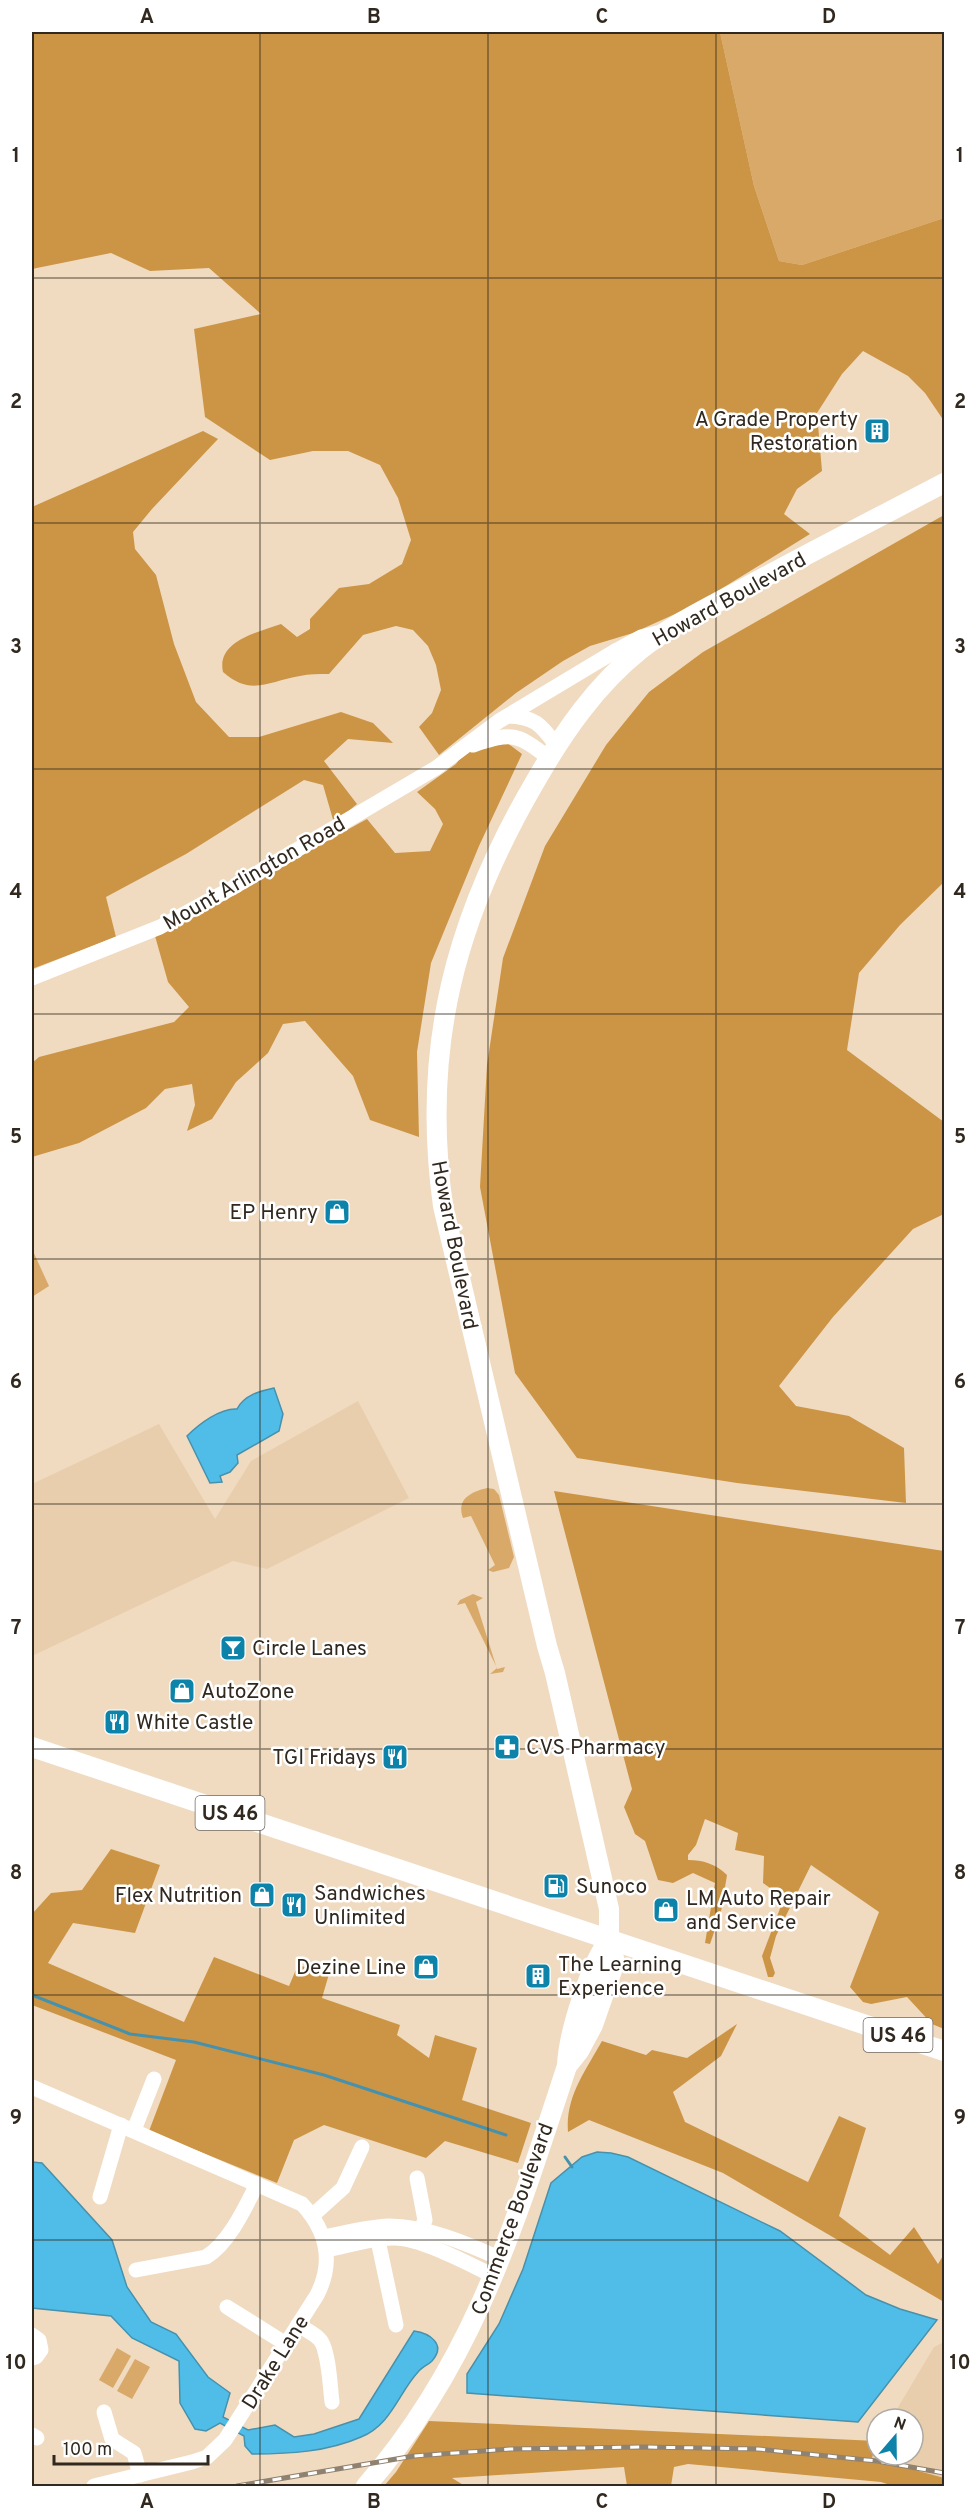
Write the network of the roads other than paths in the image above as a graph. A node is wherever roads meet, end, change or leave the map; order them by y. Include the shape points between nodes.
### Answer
1 (945, 483) edge
2 (667, 630) junction
3 (508, 716) junction
4 (465, 747) junction
5 (553, 752) junction
6 (32, 978) edge
7 (32, 1747) edge
8 (609, 1940) junction
9 (945, 2051) edge
10 (154, 2079) dead end
11 (32, 2087) edge
12 (127, 2127) junction
13 (362, 2147) dead end
14 (417, 2178) dead end
15 (257, 2184) junction
16 (100, 2197) dead end
17 (313, 2215) junction
18 (376, 2234) junction
19 (419, 2236) junction
20 (325, 2244) junction
21 (498, 2267) junction
22 (136, 2270) dead end
23 (227, 2307) dead end
24 (298, 2325) junction
25 (396, 2325) dead end
26 (32, 2335) edge
27 (286, 2344) junction
28 (32, 2358) edge
29 (332, 2402) dead end
30 (104, 2412) dead end
31 (140, 2475) junction
32 (94, 2487) edge
33 (366, 2487) edge

1 - 2 main road, Howard Boulevard
2 - 3 street, Mount Arlington Road via 641,637
2 - 5 main road, Howard Boulevard via 621,667 582,710
3 - 4 street, Mount Arlington Road
3 - 5 street via 522,716 543,727
4 - 5 street, Mount Arlington Road via 509,735
4 - 6 street, Mount Arlington Road via 185,914
5 - 8 main road, Howard Boulevard via 495,857 458,954 439,1044 435,1137 443,1206 609,1909
7 - 8 main road, US 46
8 - 9 main road, US 46
8 - 21 main road, Commerce Boulevard via 615,1962 602,2001 583,2043 567,2066
10 - 12 street
11 - 12 street
12 - 15 street
12 - 16 street
13 - 17 street via 343,2188
14 - 19 street via 425,2216
15 - 17 street via 302,2204
15 - 22 street via 214,2252 206,2257
17 - 20 street
18 - 19 street via 389,2226
18 - 20 street
18 - 25 street
19 - 21 street
20 - 24 street, Drake Lane via 323,2283
21 - 33 main road, Commerce Boulevard via 449,2368 413,2425
23 - 27 street
24 - 27 street, Drake Lane
24 - 29 street via 321,2342
26 - 28 street via 39,2340 41,2350
27 - 31 street, Drake Lane via 218,2448 192,2463
30 - 31 street via 112,2439 134,2453
31 - 32 street, Drake Lane

